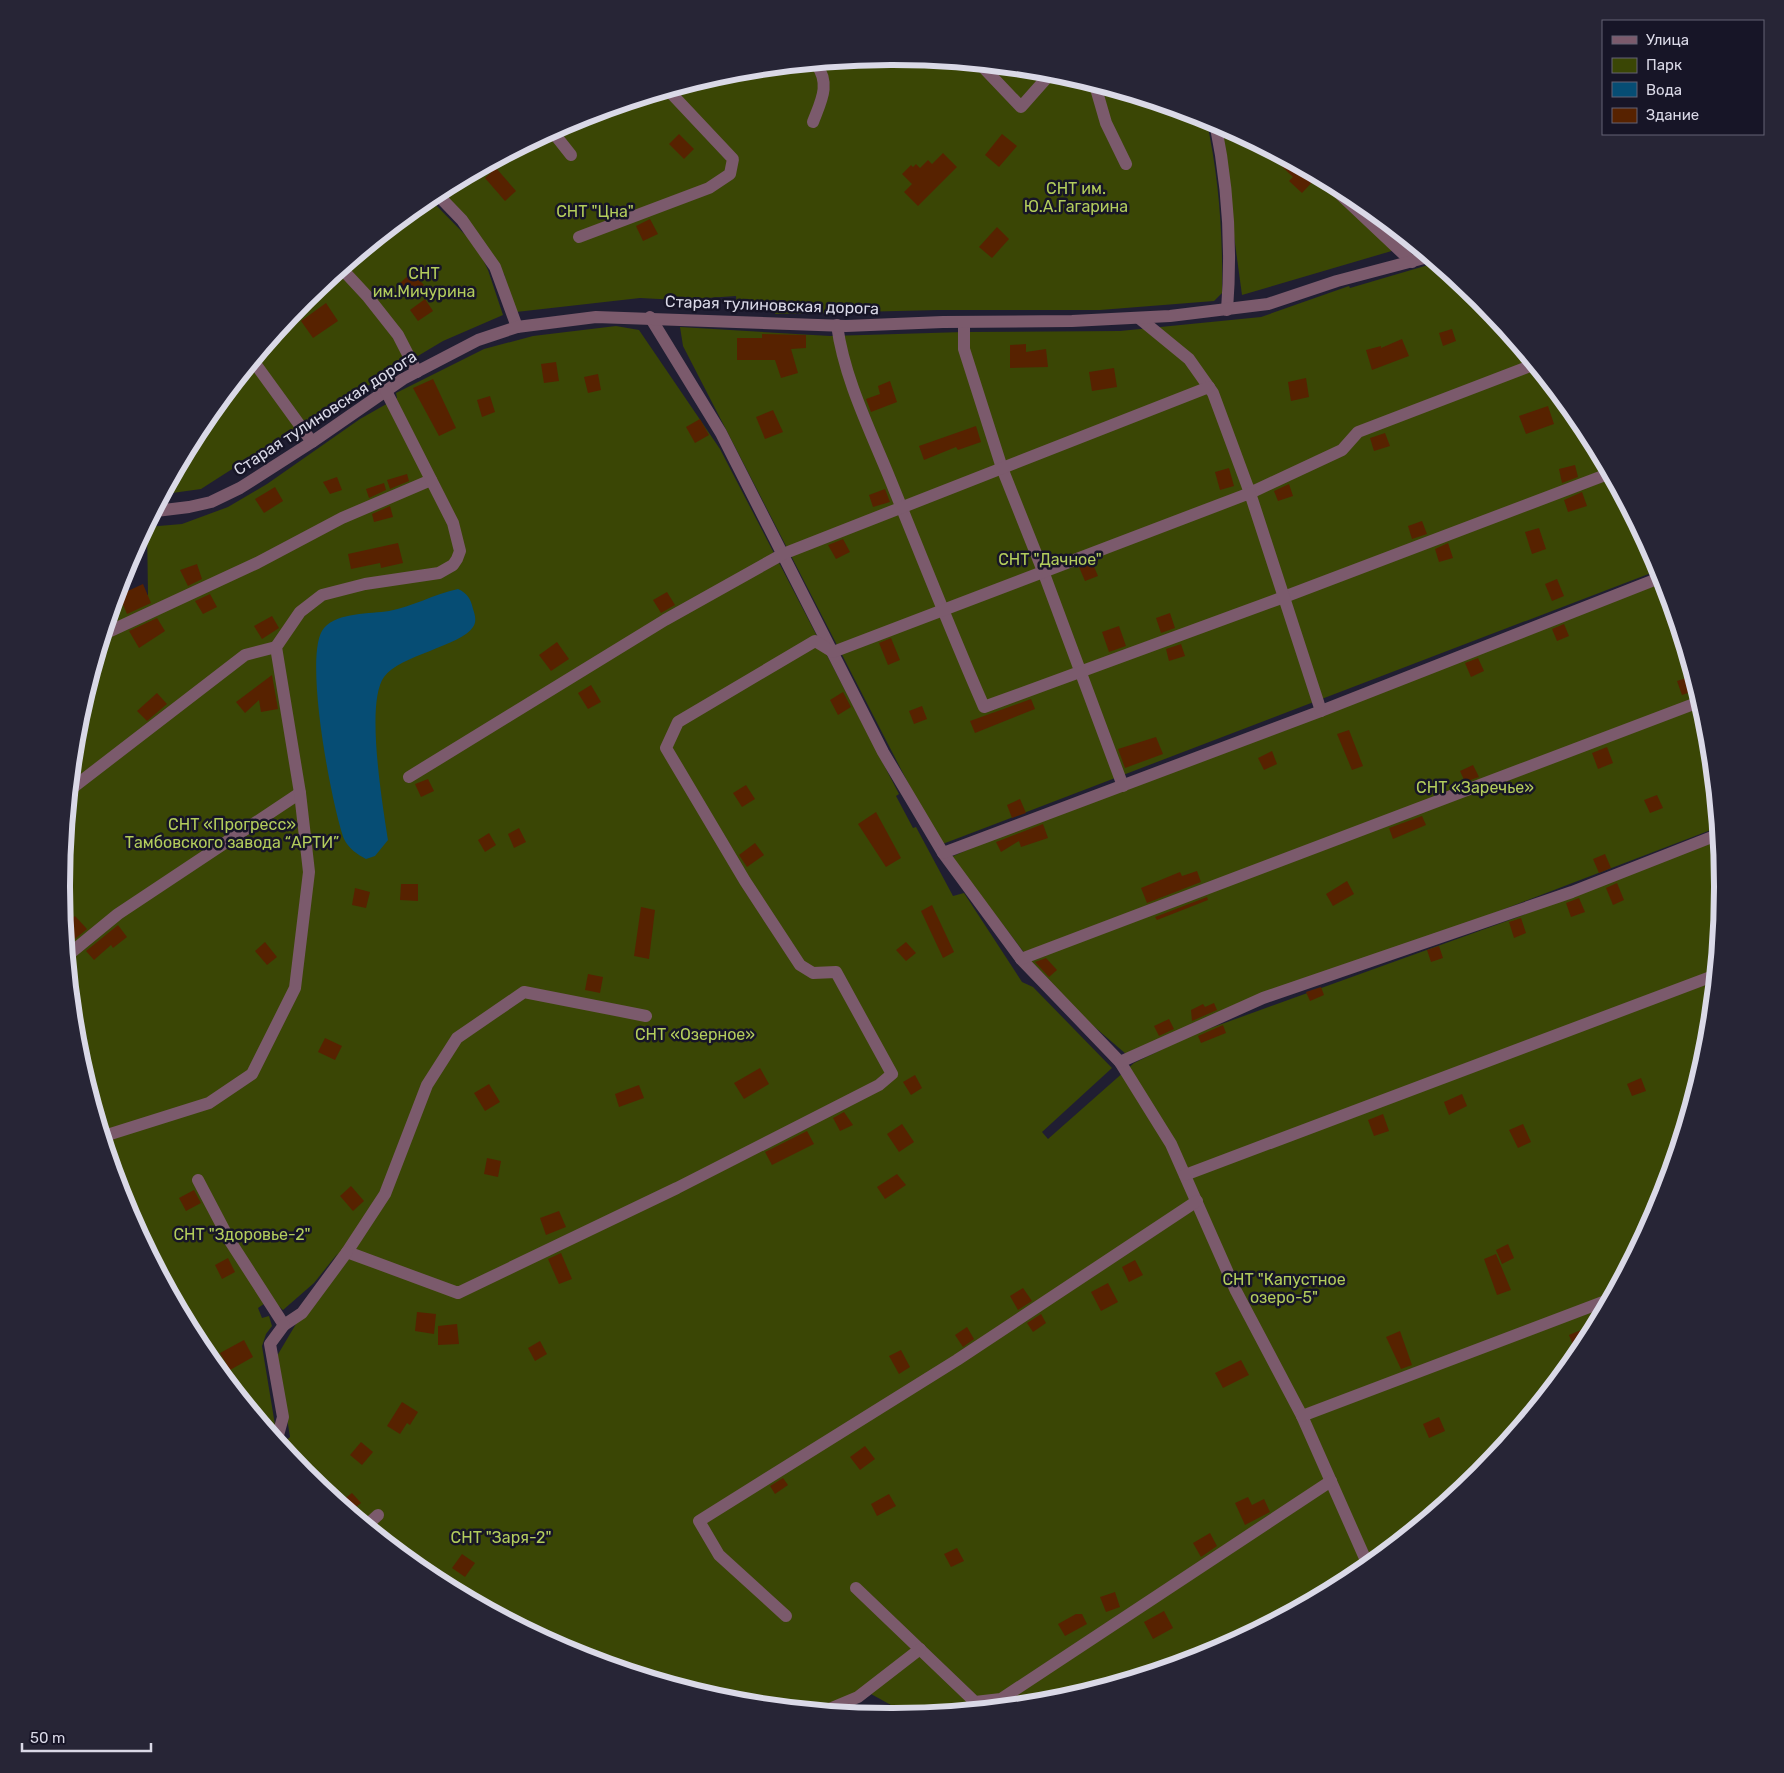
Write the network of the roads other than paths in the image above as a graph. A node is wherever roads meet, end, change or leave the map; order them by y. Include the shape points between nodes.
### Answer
1 (820, 69) edge
2 (987, 71) edge
3 (1045, 80) edge
4 (1097, 91) edge
5 (673, 95) edge
6 (813, 122) dead end
7 (1217, 133) edge
8 (557, 137) edge
9 (571, 155) dead end
10 (1126, 164) dead end
11 (442, 199) edge
12 (1354, 207) edge
13 (579, 237) dead end
14 (1422, 259) edge
15 (1412, 262) junction
16 (346, 273) edge
17 (1227, 310) junction
18 (650, 317) junction
19 (1139, 318) junction
20 (964, 322) junction
21 (837, 325) junction
22 (517, 327) junction
23 (257, 366) edge
24 (1528, 367) edge
25 (417, 372) junction
26 (1209, 387) junction
27 (386, 391) junction
28 (312, 442) junction
29 (1002, 468) junction
30 (1603, 476) edge
31 (431, 480) junction
32 (1250, 493) junction
33 (901, 508) junction
34 (162, 510) edge
35 (783, 554) junction
36 (1044, 571) junction
37 (1654, 580) edge
38 (1284, 597) junction
39 (942, 610) junction
40 (111, 631) edge
41 (276, 647) junction
42 (833, 652) junction
43 (1081, 672) junction
44 (1693, 704) edge
45 (1321, 711) junction
46 (409, 777) dead end
47 (77, 784) edge
48 (1123, 786) junction
49 (300, 793) junction
50 (1712, 836) edge
51 (943, 853) junction
52 (73, 951) edge
53 (1021, 959) junction
54 (1708, 978) edge
55 (646, 1016) dead end
56 (1120, 1062) junction
57 (109, 1134) edge
58 (1185, 1175) junction
59 (198, 1180) dead end
60 (1197, 1202) junction
61 (347, 1252) junction
62 (1599, 1303) edge
63 (284, 1325) junction
64 (1302, 1416) junction
65 (279, 1433) edge
66 (1331, 1481) junction
67 (378, 1515) dead end
68 (371, 1521) edge
69 (1365, 1558) edge
70 (856, 1588) dead end
71 (786, 1616) dead end
72 (920, 1649) junction
73 (837, 1706) edge

1 - 6 street via 826,88
2 - 3 street via 1022,107
4 - 10 street via 1106,123
5 - 13 street via 733,159 730,174 709,188
7 - 17 street via 1228,216 1230,270
8 - 9 street
11 - 22 street via 462,220 495,267
12 - 15 street
14 - 15 street, Старая тулиновская дорога
15 - 17 street, Старая тулиновская дорога via 1337,281 1268,304
16 - 25 street via 398,334
17 - 19 street, Старая тулиновская дорога
18 - 21 street, Старая тулиновская дорога
18 - 22 street, Старая тулиновская дорога via 596,317
18 - 35 street via 721,434
19 - 20 street, Старая тулиновская дорога
19 - 26 street via 1189,359
20 - 21 street, Старая тулиновская дорога
20 - 29 street via 964,349
21 - 33 street via 840,351
22 - 25 street, Старая тулиновская дорога via 478,340
23 - 28 street
24 - 32 street via 1358,432 1342,450
25 - 27 street, Старая тулиновская дорога
26 - 29 street
26 - 32 street
27 - 28 street, Старая тулиновская дорога
27 - 31 street
28 - 34 street, Старая тулиновская дорога via 240,488 211,502 189,508
29 - 33 street
29 - 36 street
30 - 38 street
31 - 40 street via 342,518 257,563
31 - 41 street via 453,523 460,551 453,565 439,573 357,585 322,595 300,612
32 - 36 street
32 - 38 street
33 - 35 street
33 - 39 street
35 - 42 street
35 - 46 street via 665,620
36 - 39 street
36 - 43 street
37 - 45 street
38 - 43 street
38 - 45 street
39 - 42 street
39 - 43 street via 984,707
41 - 47 street via 245,655
41 - 49 street
42 - 51 street via 883,752
42 - 61 street via 815,641 678,722 666,748 800,965 813,973 836,972 892,1074 879,1085 677,1188 458,1293
43 - 48 street
44 - 53 street
45 - 48 street
48 - 51 street
49 - 52 street via 118,914
49 - 57 street via 308,872 295,988 252,1074 209,1103
50 - 56 street via 1572,892 1263,998
51 - 53 street
53 - 56 street
54 - 58 street
55 - 61 street via 524,992 457,1038 427,1086 385,1194
56 - 58 street via 1171,1144
58 - 60 street
59 - 63 street via 230,1241
60 - 64 street via 1236,1291
60 - 71 street via 948,1365 699,1521 720,1556
61 - 63 street via 302,1313
62 - 64 street
63 - 65 street via 270,1344 283,1417
64 - 66 street
66 - 69 street
66 - 72 street via 1001,1699 975,1702
67 - 68 street
70 - 72 street
72 - 73 street via 858,1697

